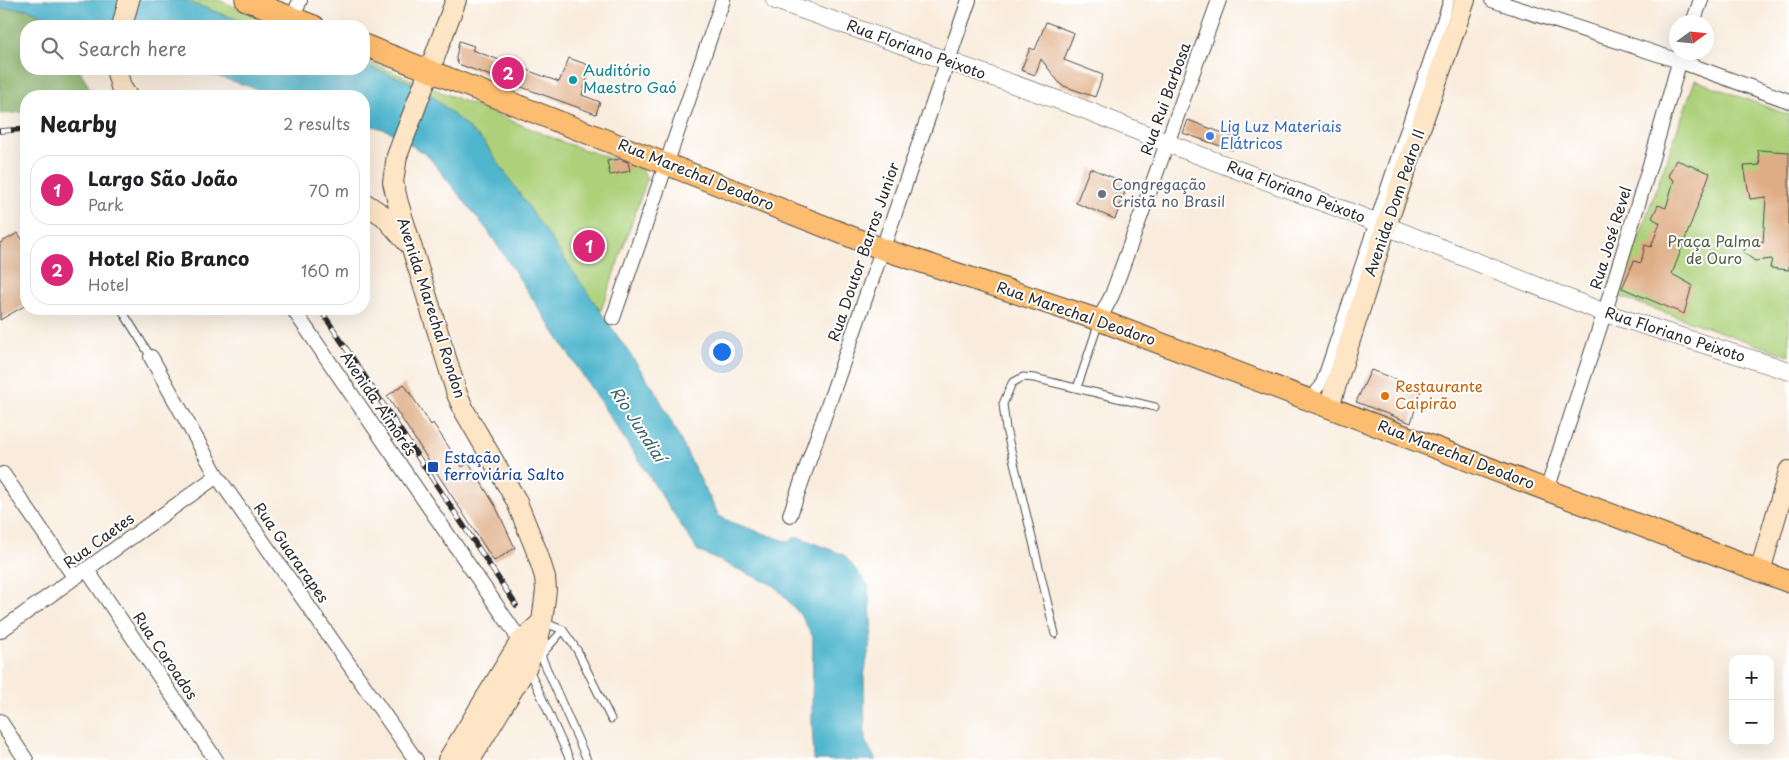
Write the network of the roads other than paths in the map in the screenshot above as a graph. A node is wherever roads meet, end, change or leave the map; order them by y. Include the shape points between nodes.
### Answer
1 (130, 0) edge
2 (246, 0) edge
3 (456, 0) edge
4 (723, 0) edge
5 (775, 0) edge
6 (969, 0) edge
7 (1219, 0) edge
8 (1449, 0) edge
9 (1465, 0) edge
10 (1492, 0) edge
11 (1700, 0) edge
12 (296, 9) edge
13 (1695, 15) edge
14 (124, 20) edge
15 (308, 20) edge
16 (370, 48) edge
17 (1669, 53) edge
18 (1680, 60) edge
19 (1689, 60) edge
20 (948, 62) junction
21 (118, 75) edge
22 (427, 75) junction
23 (123, 90) edge
24 (1789, 100) edge
25 (1167, 143) junction
26 (666, 164) junction
27 (393, 182) junction
28 (370, 196) edge
29 (370, 207) edge
30 (1381, 224) junction
31 (411, 248) junction
32 (882, 249) junction
33 (1605, 313) junction
34 (125, 315) edge
35 (297, 315) edge
36 (612, 318) dead end
37 (1100, 320) junction
38 (152, 356) joint
39 (1789, 371) edge
40 (1077, 388) junction
41 (1308, 399) junction
42 (1329, 406) junction
43 (1155, 407) dead end
44 (1789, 471) edge
45 (2, 474) dead end
46 (217, 476) junction
47 (1547, 490) junction
48 (790, 514) dead end
49 (87, 570) junction
50 (1760, 571) junction
51 (75, 578) junction
52 (1789, 582) edge
53 (542, 622) junction
54 (563, 630) junction
55 (0, 631) edge
56 (1055, 634) dead end
57 (520, 642) junction
58 (527, 666) junction
59 (611, 720) dead end
60 (0, 721) edge
61 (26, 760) edge
62 (216, 760) edge
63 (416, 760) edge
64 (448, 760) edge
65 (470, 760) edge
66 (570, 760) edge
67 (587, 760) edge

1 - 14 main road
2 - 12 main road
3 - 22 main road, Avenida Marechal Rondon
4 - 26 street
5 - 20 street, Rua Floriano Peixoto
6 - 20 street, Rua Doutor Barros Junior
7 - 25 street, Rua Rui Barbosa
8 - 30 street
9 - 30 main road, Avenida Dom Pedro II
10 - 17 street
11 - 13 street
12 - 15 main road
16 - 22 main road, Rua Marechal Deodoro
18 - 33 street, Rua José Revel
19 - 24 street
20 - 25 street, Rua Floriano Peixoto via 1081,108
20 - 32 street, Rua Doutor Barros Junior
21 - 23 main road
22 - 26 main road, Rua Marechal Deodoro
22 - 27 main road, Avenida Marechal Rondon via 397,156
25 - 30 street, Rua Floriano Peixoto
25 - 37 street, Rua Rui Barbosa
26 - 32 main road, Rua Marechal Deodoro
26 - 36 street
27 - 28 main road
27 - 31 main road, Avenida Marechal Rondon
29 - 31 main road via 400,232
30 - 33 street, Rua Floriano Peixoto
30 - 41 street via 1320,386
30 - 42 main road, Avenida Dom Pedro II
31 - 53 main road, Avenida Marechal Rondon via 457,394 516,500 537,552 546,583
32 - 37 main road, Rua Marechal Deodoro
32 - 48 street, Rua Doutor Barros Junior
33 - 39 street, Rua Floriano Peixoto
33 - 47 street, Rua José Revel
34 - 38 lane
35 - 57 street, Avenida Aimorés
37 - 40 lane
37 - 41 main road, Rua Marechal Deodoro
38 - 46 street, Rua Guararapes
40 - 43 lane
40 - 56 lane via 1023,377 1012,383 1003,404 1006,429
41 - 42 main road, Rua Marechal Deodoro
42 - 47 main road, Rua Marechal Deodoro
44 - 50 main road
45 - 51 street
46 - 49 street, Rua Caetes
46 - 63 street, Rua Guararapes
47 - 50 main road, Rua Marechal Deodoro
49 - 51 street, Rua Caetes
49 - 62 street, Rua Coroados
50 - 52 main road, Rua Marechal Deodoro
51 - 55 street, Rua Caetes
53 - 54 lane
53 - 57 main road
53 - 58 main road, Avenida Marechal Rondon
54 - 59 lane via 577,650
54 - 67 lane via 542,658
57 - 58 street, Avenida Aimorés
57 - 64 main road
58 - 65 main road, Avenida Marechal Rondon
58 - 66 lane
60 - 61 street

